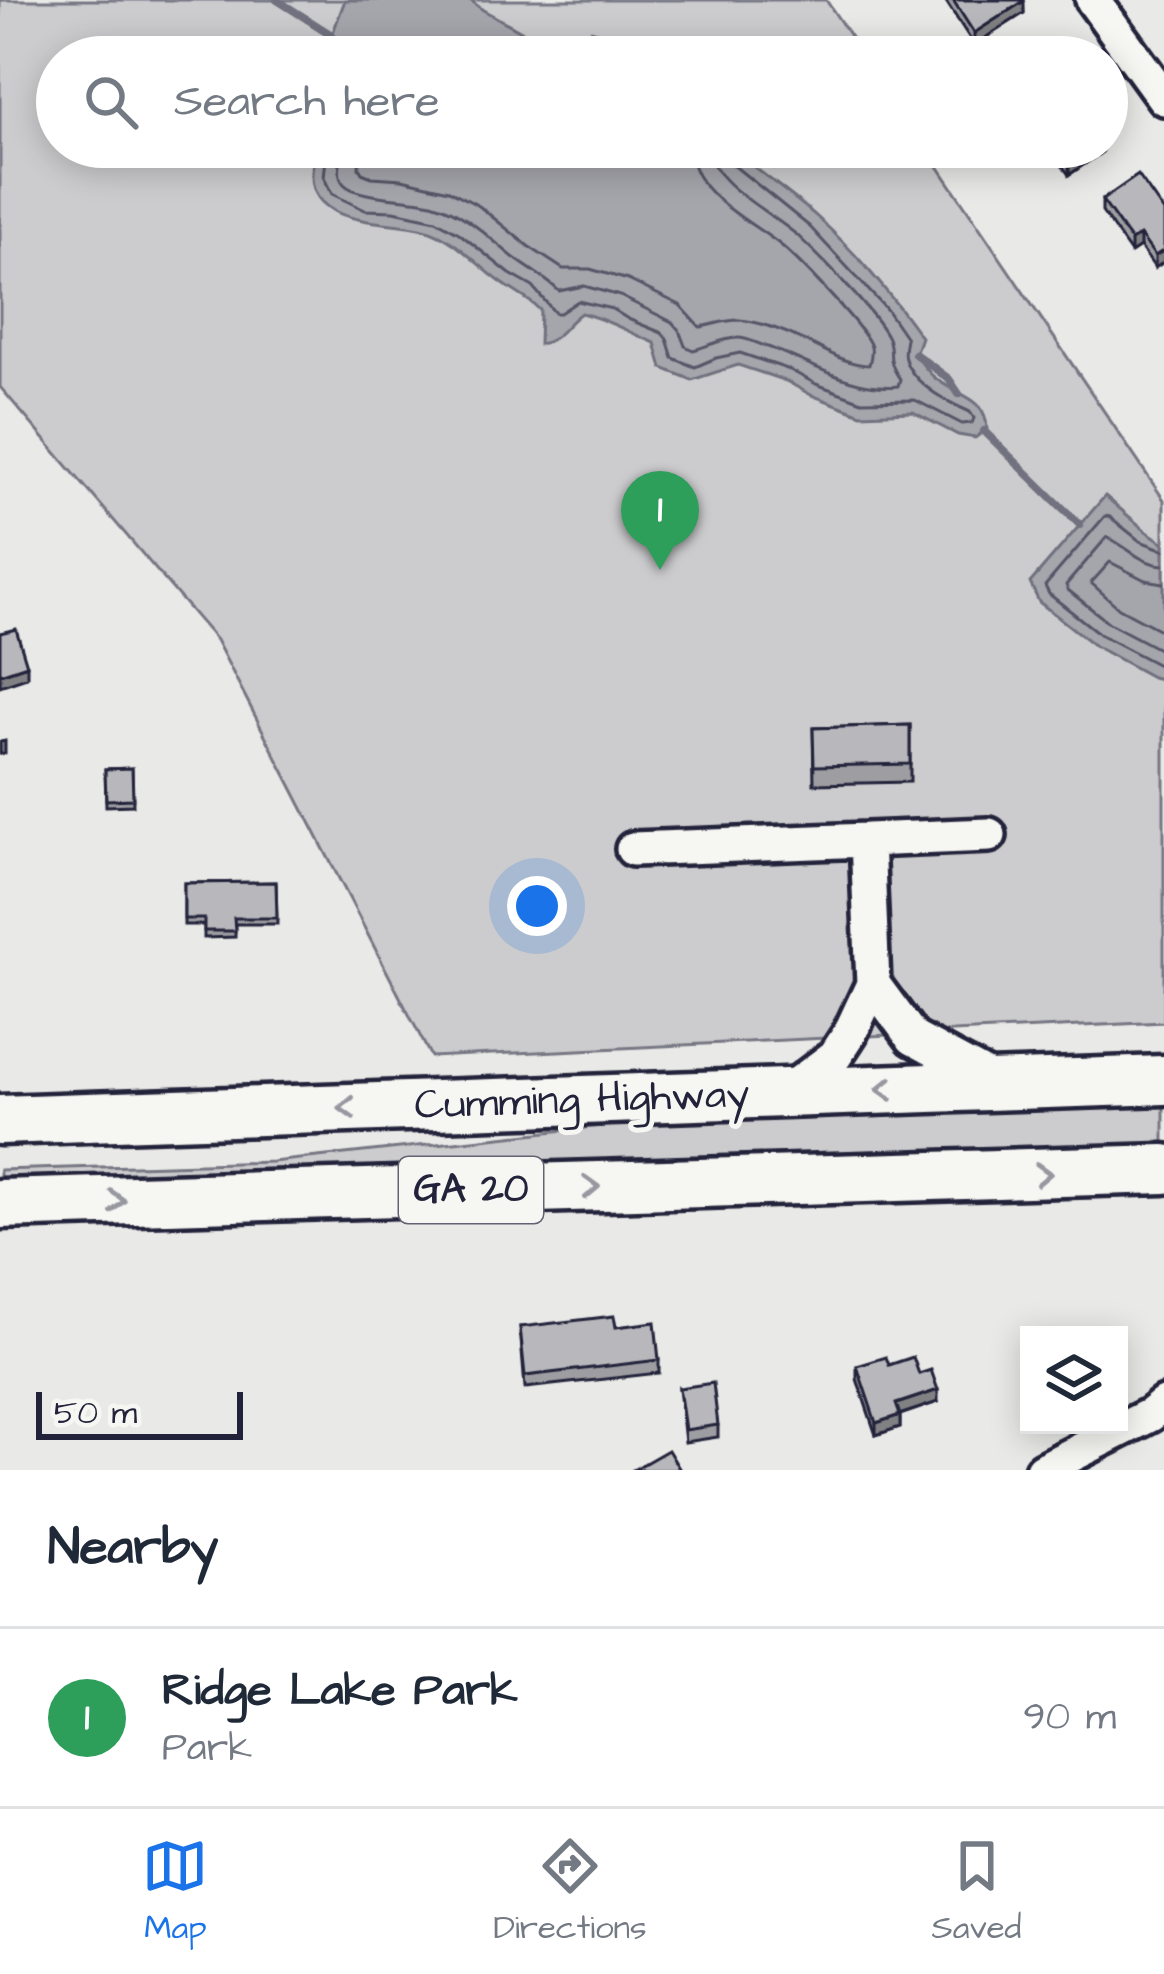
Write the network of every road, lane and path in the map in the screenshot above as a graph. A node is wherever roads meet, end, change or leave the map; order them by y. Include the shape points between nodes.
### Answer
1 (1093, 0) edge
2 (1119, 36) edge
3 (1128, 48) edge
4 (1164, 98) edge
5 (989, 835) dead end
6 (867, 840) junction
7 (634, 849) dead end
8 (873, 984) junction
9 (1164, 1080) edge
10 (1002, 1085) junction
11 (786, 1093) junction
12 (0, 1120) edge
13 (1157, 1173) edge
14 (0, 1204) edge
15 (1164, 1404) edge
16 (1042, 1470) edge

1 - 2 street
3 - 4 street
5 - 6 street
6 - 7 street
6 - 8 street
8 - 10 street via 914,1038
8 - 11 street via 835,1056
9 - 10 highway, Cumming Highway / GA 20
10 -> 11 highway, Cumming Highway / GA 20
11 -> 12 highway, Cumming Highway / GA 20
14 -> 13 highway, Cumming Highway / GA 20
15 - 16 street

